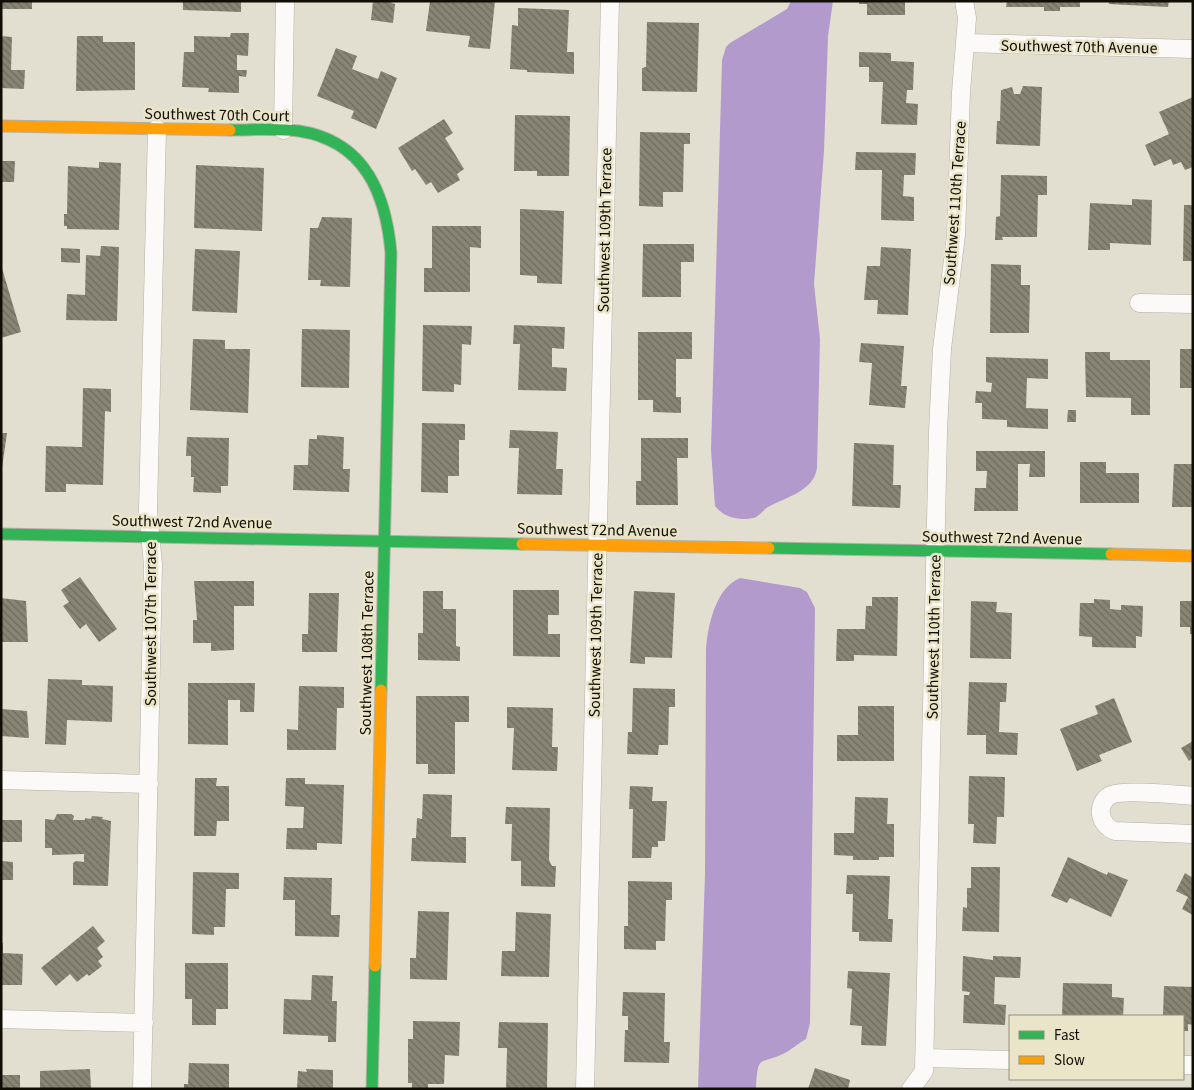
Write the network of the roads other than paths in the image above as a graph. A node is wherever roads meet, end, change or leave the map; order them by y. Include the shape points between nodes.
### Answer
1 (285, 1) edge
2 (610, 1) edge
3 (964, 1) edge
4 (966, 43) junction
5 (1193, 49) edge
6 (1, 126) edge
7 (157, 129) junction
8 (283, 130) junction
9 (389, 217) joint
10 (1139, 302) dead end
11 (1193, 304) edge
12 (1, 534) edge
13 (151, 537) junction
14 (384, 540) junction
15 (597, 545) junction
16 (936, 552) junction
17 (1193, 556) edge
18 (1, 780) edge
19 (149, 784) junction
20 (1193, 796) edge
21 (1193, 834) edge
22 (1, 1020) edge
23 (144, 1023) junction
24 (924, 1058) junction
25 (1009, 1060) edge
26 (142, 1089) edge
27 (372, 1089) edge
28 (585, 1089) edge
29 (911, 1089) edge

1 - 8 street
2 - 15 street, Southwest 109th Terrace
3 - 4 street, Southwest 110th Terrace
4 - 5 street, Southwest 70th Avenue
4 - 16 street, Southwest 110th Terrace via 960,92 956,235 940,390
6 - 7 street, Southwest 70th Court
7 - 8 street, Southwest 70th Court
7 - 13 street, Southwest 107th Terrace via 148,510
8 - 9 street, Southwest 70th Court via 316,135 350,153 376,181
9 - 14 street, Southwest 108th Terrace via 391,253
10 - 11 street
12 - 13 street, Southwest 72nd Avenue
13 - 14 street, Southwest 72nd Avenue
13 - 19 street, Southwest 107th Terrace
14 - 15 street, Southwest 72nd Avenue
14 - 27 street, Southwest 108th Terrace
15 - 16 street, Southwest 72nd Avenue
15 - 28 street, Southwest 109th Terrace
16 - 17 street, Southwest 72nd Avenue
16 - 24 street, Southwest 110th Terrace
18 - 19 street
19 - 23 street, Southwest 107th Terrace
20 - 21 street via 1111,795 1101,810 1101,820 1106,828 1115,831
22 - 23 street
23 - 26 street, Southwest 107th Terrace
24 - 25 street
24 - 29 street, Southwest 110th Terrace via 924,1072

